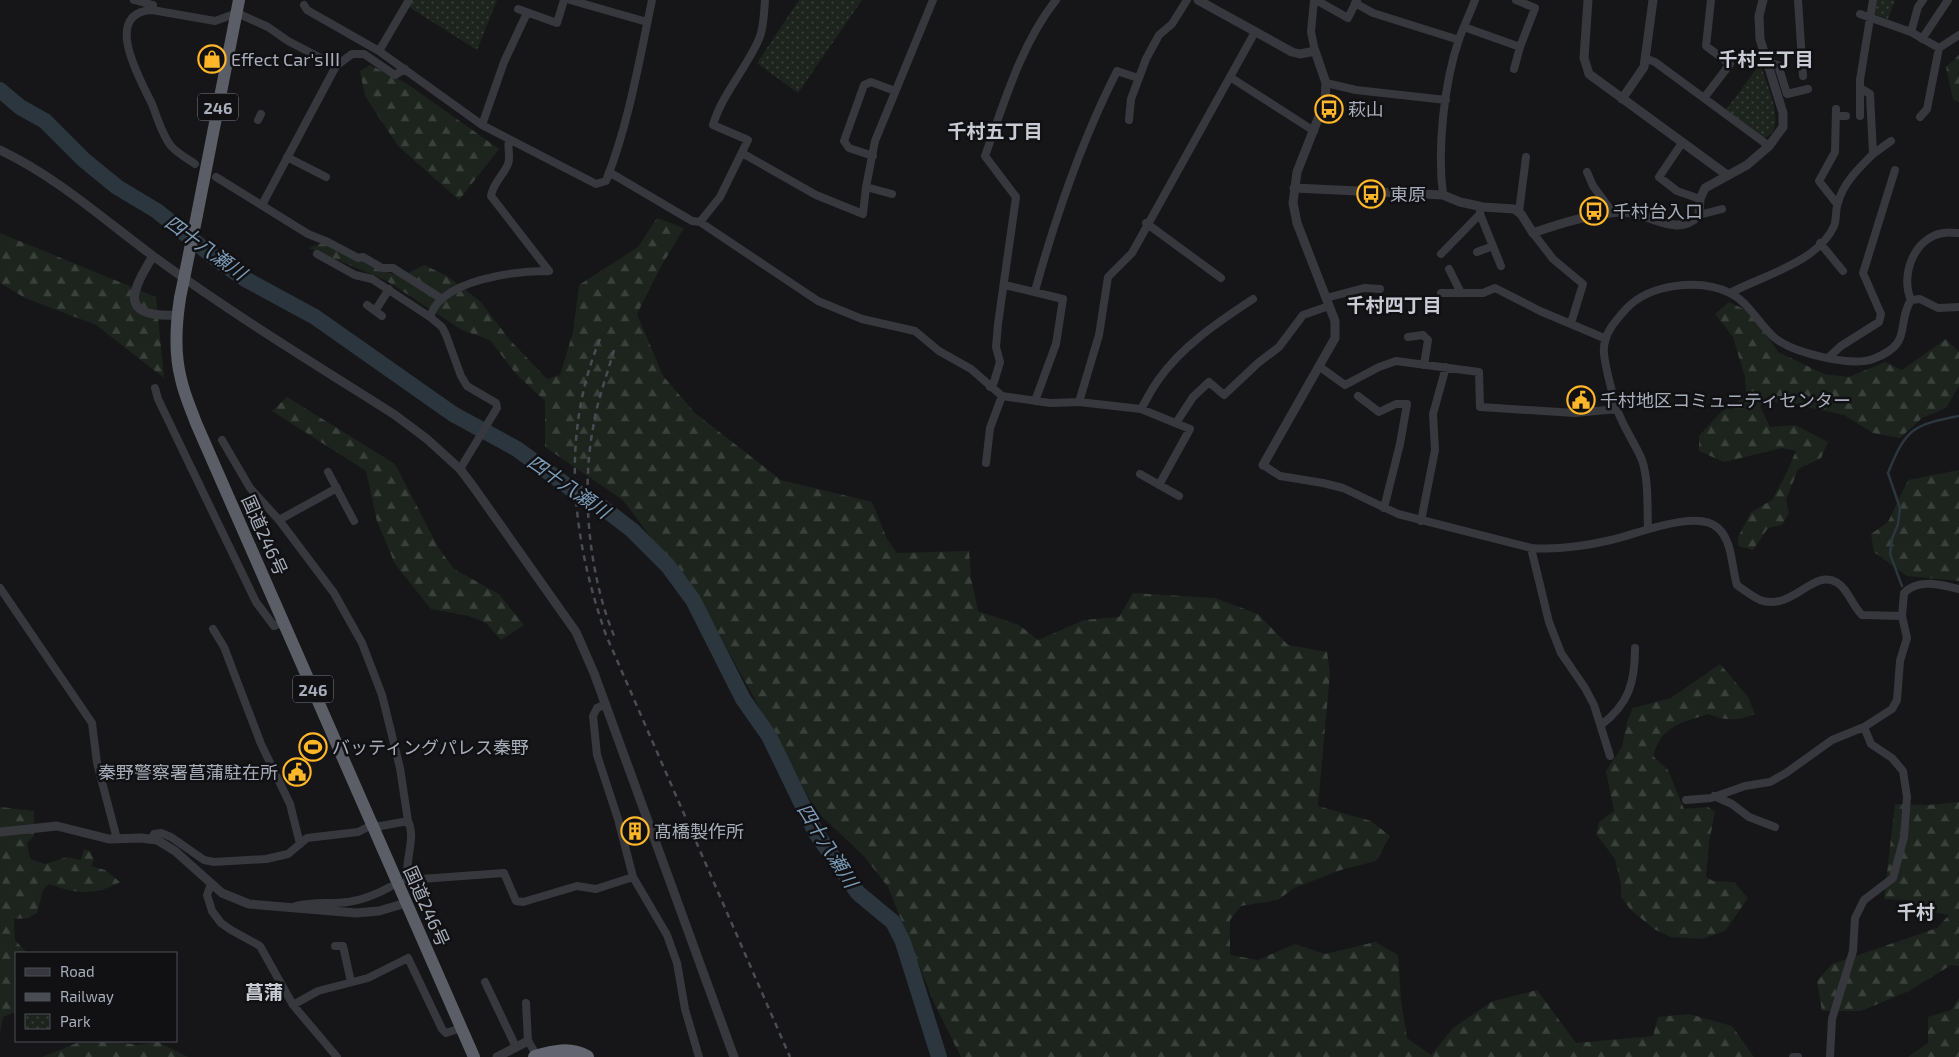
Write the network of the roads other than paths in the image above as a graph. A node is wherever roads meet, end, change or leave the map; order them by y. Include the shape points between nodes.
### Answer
1 (134, 0) edge
2 (239, 0) edge
3 (409, 0) edge
4 (564, 0) edge
5 (570, 0) edge
6 (652, 0) edge
7 (765, 0) edge
8 (933, 0) edge
9 (1056, 0) edge
10 (1187, 0) edge
11 (1198, 0) edge
12 (1315, 0) edge
13 (1476, 0) edge
14 (1516, 0) edge
15 (1588, 0) edge
16 (1653, 0) edge
17 (1711, 0) edge
18 (1763, 0) edge
19 (1798, 0) edge
20 (1873, 0) edge
21 (1922, 0) edge
22 (1948, 0) edge
23 (1356, 2) edge
24 (304, 5) dead end
25 (518, 9) dead end
26 (152, 10) junction
27 (1398, 11) dead end
28 (527, 13) junction
29 (237, 14) junction
30 (1860, 14) dead end
31 (1870, 16) junction
32 (1395, 20) junction
33 (647, 22) junction
34 (1464, 27) junction
35 (1255, 32) junction
36 (1911, 32) junction
37 (1959, 35) edge
38 (1922, 39) junction
39 (1459, 40) junction
40 (1520, 47) junction
41 (1939, 48) junction
42 (379, 51) junction
43 (1315, 51) junction
44 (1646, 59) junction
45 (1767, 62) junction
46 (336, 66) junction
47 (405, 69) junction
48 (1514, 70) dead end
49 (1804, 76) dead end
50 (1230, 77) junction
51 (1138, 78) junction
52 (1326, 83) junction
53 (1860, 88) junction
54 (1808, 89) dead end
55 (895, 91) junction
56 (1704, 98) junction
57 (1622, 99) junction
58 (1446, 100) junction
59 (1846, 116) dead end
60 (1860, 116) dead end
61 (1920, 117) dead end
62 (1129, 120) dead end
63 (482, 125) junction
64 (1314, 131) junction
65 (509, 141) junction
66 (1891, 141) dead end
67 (1682, 143) junction
68 (1769, 146) junction
69 (0, 150) edge
70 (742, 153) junction
71 (1873, 154) junction
72 (873, 156) junction
73 (287, 157) junction
74 (1526, 157) dead end
75 (195, 164) dead end
76 (1895, 170) dead end
77 (609, 172) junction
78 (1587, 172) dead end
79 (1727, 175) junction
80 (326, 177) dead end
81 (216, 178) dead end
82 (866, 187) junction
83 (1294, 188) junction
84 (892, 194) dead end
85 (1442, 194) junction
86 (1700, 199) junction
87 (1837, 204) junction
88 (262, 205) junction
89 (1722, 209) dead end
90 (1480, 210) junction
91 (1519, 212) junction
92 (1613, 213) junction
93 (1699, 215) junction
94 (700, 222) junction
95 (1146, 223) junction
96 (1533, 233) junction
97 (1959, 233) edge
98 (1820, 243) junction
99 (1493, 246) junction
100 (1477, 252) dead end
101 (317, 254) dead end
102 (1441, 254) dead end
103 (153, 256) junction
104 (1501, 266) dead end
105 (1449, 269) dead end
106 (1843, 271) dead end
107 (1221, 278) dead end
108 (1005, 285) junction
109 (389, 289) junction
110 (1380, 289) dead end
111 (1035, 291) junction
112 (1442, 293) dead end
113 (1461, 293) junction
114 (1730, 293) junction
115 (442, 299) junction
116 (1253, 299) dead end
117 (1911, 300) junction
118 (1328, 302) junction
119 (367, 305) dead end
120 (1959, 307) edge
121 (375, 310) junction
122 (177, 315) junction
123 (382, 316) dead end
124 (430, 316) junction
125 (1571, 323) junction
126 (1413, 334) dead end
127 (1604, 338) junction
128 (1829, 356) junction
129 (1424, 366) junction
130 (1320, 367) junction
131 (1446, 367) junction
132 (990, 387) junction
133 (155, 388) dead end
134 (1002, 396) junction
135 (1358, 396) dead end
136 (1035, 402) junction
137 (1079, 402) junction
138 (1141, 409) junction
139 (1617, 410) junction
140 (1176, 423) junction
141 (222, 440) dead end
142 (986, 463) dead end
143 (1263, 464) joint
144 (460, 469) junction
145 (328, 472) dead end
146 (1140, 474) dead end
147 (1159, 485) junction
148 (337, 488) junction
149 (1179, 496) dead end
150 (1384, 508) junction
151 (279, 520) junction
152 (1421, 520) junction
153 (354, 521) dead end
154 (1648, 528) junction
155 (1530, 548) junction
156 (0, 588) edge
157 (1959, 589) edge
158 (1902, 616) junction
159 (284, 622) junction
160 (213, 630) dead end
161 (1635, 648) dead end
162 (606, 704) junction
163 (1601, 725) junction
164 (1864, 727) junction
165 (1610, 756) dead end
166 (1714, 796) junction
167 (1686, 800) dead end
168 (408, 821) junction
169 (372, 825) junction
170 (1775, 827) dead end
171 (0, 832) edge
172 (117, 839) junction
173 (151, 839) junction
174 (300, 844) junction
175 (633, 876) junction
176 (211, 884) junction
177 (390, 887) dead end
178 (406, 903) junction
179 (286, 908) junction
180 (335, 946) dead end
181 (352, 982) junction
182 (485, 982) dead end
183 (526, 1003) dead end
184 (293, 1005) junction
185 (461, 1028) junction
186 (528, 1041) junction
187 (516, 1047) junction
188 (337, 1057) edge
189 (474, 1057) edge
190 (497, 1057) edge
191 (536, 1057) edge
192 (587, 1057) edge
193 (699, 1057) edge
194 (734, 1057) edge
195 (1793, 1057) edge
196 (1798, 1057) edge
197 (1830, 1057) edge

1 - 26 street via 152,5
2 - 29 highway, 国道246号 / 246
3 - 42 street
4 - 28 street via 557,23
5 - 33 street
6 - 33 street
7 - 70 street via 760,37 712,125 748,140
8 - 55 street
9 - 108 street via 1041,18 1007,94 985,156 1016,197
10 - 51 street via 1172,24 1159,35
11 - 35 street
12 - 23 street via 1348,18
12 - 43 street via 1311,32
13 - 34 street
14 - 40 street via 1535,8
15 - 57 street via 1585,66 1594,78
16 - 44 street
17 - 56 street via 1706,46 1730,64
18 - 45 street via 1759,31
19 - 49 street
20 - 31 street
21 - 36 street
22 - 38 street
23 - 32 street
24 - 42 street via 307,10
25 - 28 street
26 - 29 street via 215,20
26 - 75 street via 134,16 129,24 126,33 131,60 171,146
27 - 32 street
28 - 63 street via 504,62
29 - 46 street
29 - 122 highway, 国道246号 / 246, bridge
30 - 31 street
31 - 36 street
31 - 53 street
32 - 39 street
33 - 77 street via 633,97
34 - 39 street
34 - 40 street
35 - 43 street via 1292,52
35 - 50 street
36 - 38 street
37 - 41 street
38 - 41 street
39 - 58 street
40 - 48 street
41 - 61 street via 1927,109
42 - 47 street
43 - 52 street
44 - 56 street via 1655,62
44 - 57 street
45 - 54 street via 1778,65 1787,94
45 - 68 street via 1784,118 1779,136
46 - 47 street via 352,54 364,54 395,75
46 - 73 street
47 - 63 street
50 - 64 street
50 - 95 street
51 - 62 street
51 - 111 street via 1117,71 1103,99 1070,176
52 - 58 street via 1356,90
52 - 64 street via 1325,101
53 - 60 street
53 - 71 street via 1870,94
55 - 72 street via 875,141
55 - 72 street via 871,82 864,85 844,140 849,148
56 - 68 street
57 - 67 street
58 - 85 street via 1440,169
59 - 87 street via 1836,112 1835,152 1819,181
63 - 65 street
64 - 83 street
65 - 77 street via 596,184 606,181
65 - 115 street via 508,163 491,196 549,272 534,271 482,279 454,290
66 - 71 street
67 - 79 street
67 - 86 street via 1659,177 1677,191
68 - 79 street via 1741,169
69 - 103 street via 56,181
70 - 82 street via 816,194 864,214
70 - 94 street via 720,197
71 - 87 street via 1849,181
72 - 82 street
73 - 80 street
73 - 88 street
74 - 91 street
76 - 128 street via 1863,273 1879,308 1880,319 1877,325
77 - 94 street via 692,221
78 - 92 street
79 - 86 street via 1705,188
81 - 88 street
82 - 84 street
83 - 85 street
83 - 118 street via 1297,223
85 - 90 street
86 - 93 street
87 - 98 street via 1834,226
88 - 115 street via 308,234 382,268 393,268
89 - 93 street
90 - 91 street via 1508,207
90 - 99 street
90 - 102 street
91 - 96 street
92 - 93 street via 1631,212 1682,226
92 - 96 street via 1585,217
94 - 132 street via 818,301 862,319 915,331 940,351 971,369
95 - 107 street
95 - 137 street via 1132,253 1108,277 1098,341
96 - 125 street via 1553,259 1583,284
97 - 117 street via 1943,233 1920,245 1909,268 1906,289
98 - 106 street
98 - 114 street via 1805,257
99 - 100 street
99 - 104 street
101 - 109 street
103 - 122 street via 133,292 135,303 140,310
103 - 144 street via 395,415
105 - 113 street
108 - 111 street
108 - 132 street via 996,347 1000,362
109 - 121 street
109 - 124 street
110 - 118 street via 1364,288
111 - 136 street via 1063,299 1056,344
112 - 113 street
113 - 125 street via 1483,293 1495,288
114 - 127 street via 1706,286 1681,286 1652,293 1630,305
114 - 128 street via 1784,344
115 - 124 street
116 - 138 street via 1216,323 1176,360 1159,378
117 - 120 street via 1920,299 1938,308
117 - 128 street via 1906,308 1900,340 1882,355 1857,363
118 - 130 street via 1335,321 1335,338
118 - 140 street via 1303,315 1280,348 1258,363 1224,395 1209,382 1193,397
119 - 121 street
121 - 123 street
122 - 159 highway, 国道246号 / 246 via 181,379 196,423
124 - 144 street via 442,327 467,386 492,400 497,408
125 - 127 street
126 - 129 street via 1423,335 1428,340
127 - 139 street via 1604,354
129 - 130 street via 1396,361 1345,385
129 - 131 street
130 - 143 street
131 - 139 street via 1479,372 1480,407 1575,413
131 - 152 street via 1433,414 1435,450
132 - 134 street
133 - 159 street via 256,602 274,626
134 - 136 street
134 - 142 street via 990,428
135 - 150 street via 1379,412 1396,404 1407,404
136 - 137 street
137 - 138 street
138 - 140 street
139 - 154 street via 1642,461
140 - 147 street via 1190,429
141 - 151 street via 250,488
143 - 150 street via 1280,476 1343,488
144 - 162 street via 576,632
145 - 148 street
146 - 147 street
147 - 149 street
148 - 151 street
148 - 153 street
150 - 152 street
151 - 168 street via 334,593 362,643 382,695 400,768
152 - 155 street
154 - 155 street via 1611,540 1548,549
154 - 158 street via 1693,520 1717,527 1728,541 1737,585 1762,601 1781,601 1819,579 1831,580 1843,588 1862,615
155 - 163 street via 1548,622 1561,652 1586,688
156 - 172 street via 92,723 97,763
157 - 158 street via 1918,585 1908,590 1902,599
158 - 164 street via 1907,638 1900,660 1897,700 1892,709
159 - 169 highway, 国道246号 / 246
160 - 174 street via 224,647 261,744 290,804
161 - 163 street via 1635,673 1630,689 1614,716
162 - 175 street via 597,708 593,716 597,755
162 - 194 street
163 - 165 street
164 - 166 street via 1832,740 1770,782
164 - 197 street via 1871,744 1892,758 1903,771 1907,796 1904,837 1893,878 1864,900 1858,910 1852,959 1832,1018
166 - 167 street
166 - 170 street via 1749,817
168 - 169 street
168 - 175 street via 411,845 406,870 408,879 504,873 516,901 523,902 577,886 596,889
169 - 174 street via 358,832 307,838
169 - 178 highway, 国道246号 / 246
171 - 172 street via 57,826 99,838
172 - 173 street
173 - 174 street via 160,833 171,837 204,860 214,862 273,858 288,854
173 - 176 street via 175,851
175 - 193 street via 667,935 677,963 685,1010
176 - 179 street via 232,898 249,904
176 - 184 street via 207,895 212,911 221,923 260,946
177 - 179 street via 349,902 313,902
178 - 179 street via 379,911 356,913
178 - 185 highway, 国道246号 / 246
180 - 181 street via 343,946
181 - 184 street via 318,990
181 - 185 street via 368,978 408,958 442,1029 446,1033
182 - 187 street
183 - 186 street
184 - 188 street
185 - 189 highway, 国道246号 / 246
186 - 187 street
186 - 191 street
187 - 190 street
191 - 192 highway, bridge via 554,1051 568,1051
195 - 196 street

